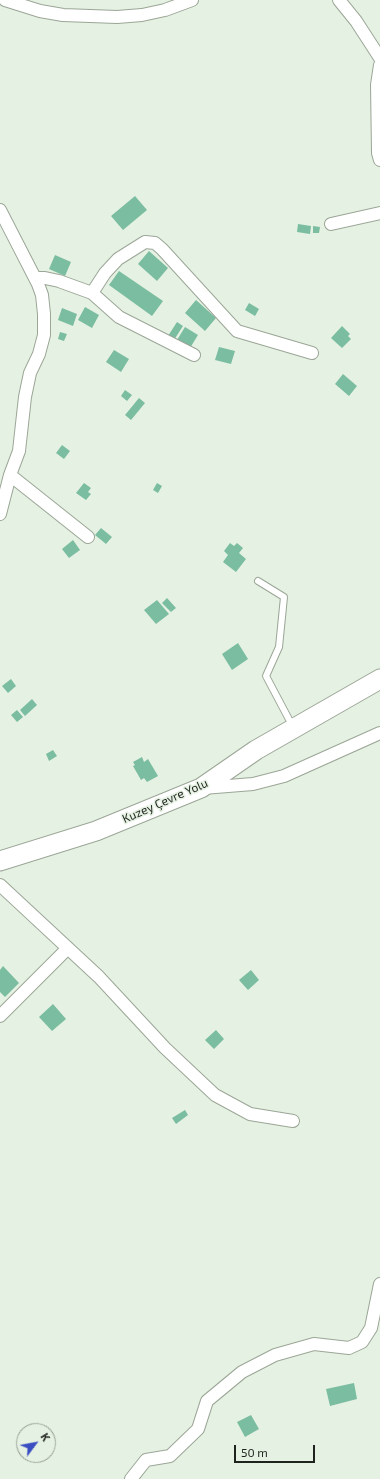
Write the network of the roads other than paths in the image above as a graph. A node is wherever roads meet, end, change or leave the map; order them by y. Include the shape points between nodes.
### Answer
1 (5, 0) edge
2 (192, 0) edge
3 (339, 0) edge
4 (380, 58) edge
5 (380, 65) edge
6 (380, 160) edge
7 (0, 210) edge
8 (380, 213) edge
9 (331, 224) dead end
10 (35, 278) junction
11 (92, 293) junction
12 (312, 353) dead end
13 (194, 355) dead end
14 (10, 475) junction
15 (0, 514) edge
16 (88, 537) dead end
17 (258, 581) dead end
18 (380, 679) edge
19 (294, 728) junction
20 (380, 733) edge
21 (201, 788) junction
22 (0, 861) edge
23 (0, 885) edge
24 (68, 948) junction
25 (1, 1014) edge
26 (293, 1121) dead end
27 (380, 1284) edge
28 (132, 1479) edge

1 - 2 street via 63,15 117,16 164,10
3 - 4 street
5 - 6 street via 377,85
7 - 10 street
8 - 9 street
10 - 11 street via 59,281
10 - 14 street via 42,295 44,335 30,373 19,451
11 - 12 street via 118,259 145,242 155,244 237,331
11 - 13 street via 118,317
14 - 15 street
14 - 16 street
17 - 19 lane via 284,597 279,646 266,676
18 - 19 main road, Kuzey Çevre Yolu
19 - 21 main road, Kuzey Çevre Yolu via 256,750
20 - 21 street via 284,776 253,784
21 - 22 main road, Kuzey Çevre Yolu via 96,831
23 - 24 street
24 - 25 street
24 - 26 street via 165,1048 215,1095 250,1114
27 - 28 street via 371,1328 362,1342 349,1348 314,1344 275,1355 242,1372 207,1401 198,1429 170,1456 146,1460

